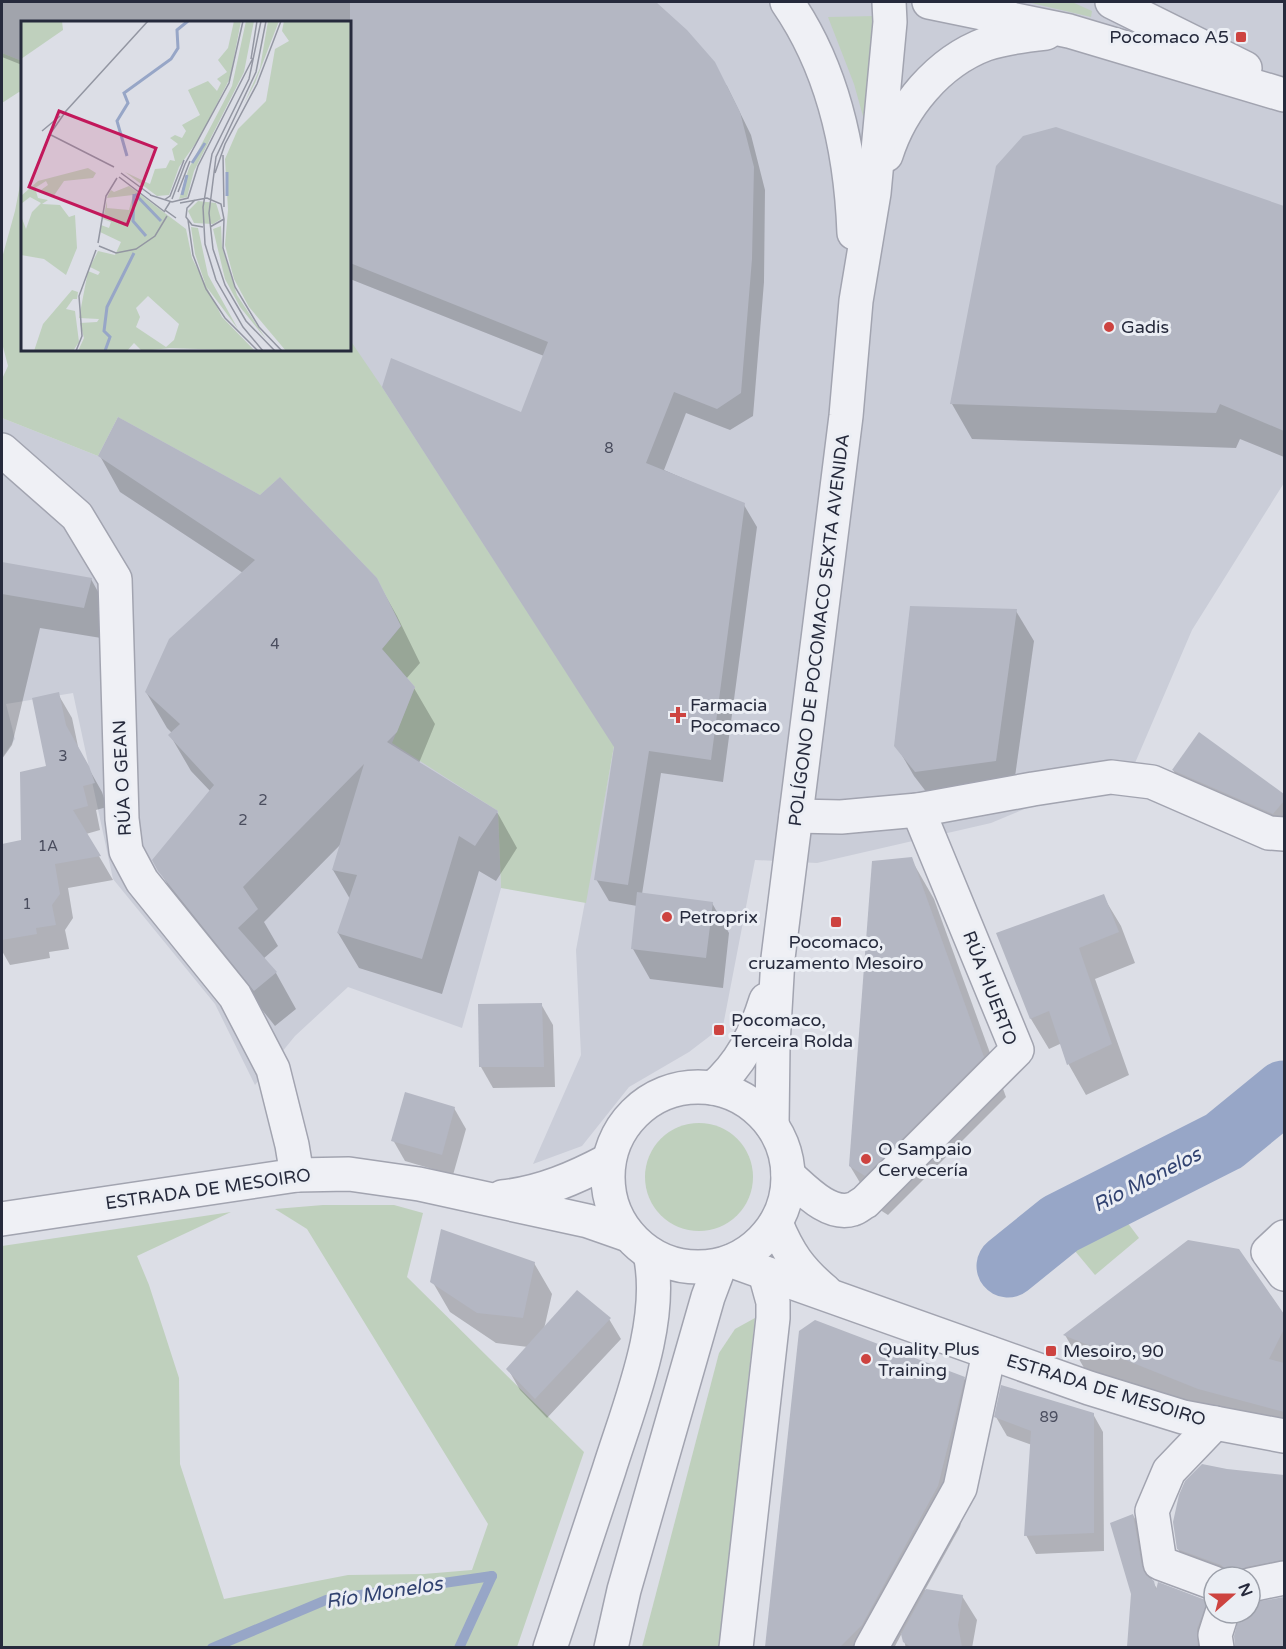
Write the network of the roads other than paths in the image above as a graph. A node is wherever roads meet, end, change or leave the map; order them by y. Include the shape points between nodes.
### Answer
1 (787, 2) edge
2 (889, 2) edge
3 (929, 2) edge
4 (1112, 2) edge
5 (1069, 31) junction
6 (1284, 87) edge
7 (1284, 95) edge
8 (874, 193) junction
9 (856, 301) junction
10 (2, 450) edge
11 (918, 810) junction
12 (796, 816) junction
13 (1284, 834) edge
14 (778, 958) junction
15 (712, 1088) junction
16 (772, 1125) junction
17 (609, 1160) junction
18 (297, 1175) junction
19 (788, 1175) junction
20 (486, 1199) junction
21 (2, 1220) edge
22 (776, 1223) junction
23 (1284, 1238) edge
24 (639, 1244) junction
25 (726, 1263) junction
26 (765, 1273) junction
27 (1284, 1274) edge
28 (829, 1294) junction
29 (989, 1353) junction
30 (1215, 1423) junction
31 (1284, 1436) edge
32 (1284, 1578) edge
33 (1202, 1579) edge
34 (1262, 1583) edge
35 (1218, 1625) edge
36 (877, 1644) edge
37 (550, 1647) edge
38 (610, 1647) edge
39 (736, 1647) edge
40 (1217, 1647) edge

1 - 9 street, POLÍGONO DE POCOMACO SEXTA AVENIDA via 811,41 843,128 852,194
2 - 8 street, POLÍGONO DE POCOMACO SEXTA AVENIDA
3 - 5 street
4 - 6 street
5 - 7 street
5 - 8 street via 986,44 953,61 922,89 899,124
8 - 9 street, POLÍGONO DE POCOMACO SEXTA AVENIDA
9 - 12 street, POLÍGONO DE POCOMACO SEXTA AVENIDA
10 - 18 street, RÚA O GEAN via 77,516 115,579 126,851 142,882 235,996 273,1070
11 - 12 street via 841,817
11 - 13 street via 1111,777 1152,782 1269,833
11 - 19 street, RÚA HUERTO via 1017,1050 865,1202 852,1210 838,1210 808,1193
12 - 14 street, POLÍGONO DE POCOMACO SEXTA AVENIDA
14 - 15 street, POLÍGONO DE POCOMACO SEXTA AVENIDA via 751,1040 740,1060
14 - 16 street, POLÍGONO DE POCOMACO SEXTA AVENIDA
15 - 16 street via 746,1100
15 - 17 street via 666,1092 646,1103 628,1118
16 - 19 street via 784,1149
17 - 20 street, ESTRADA DE MESOIRO via 552,1186
17 - 24 street via 610,1200 617,1218
18 - 20 street, ESTRADA DE MESOIRO via 349,1173
18 - 21 street, ESTRADA DE MESOIRO
19 - 22 street via 787,1192
20 - 24 street, ESTRADA DE MESOIRO via 610,1227
22 - 25 street via 749,1251
22 - 28 street, ESTRADA DE MESOIRO via 800,1268
23 - 27 street via 1268,1252
24 - 25 street, ESTRADA DE MESOIRO via 667,1262 684,1266
24 - 37 street via 654,1272 655,1292 645,1354
25 - 26 street, ESTRADA DE MESOIRO
25 - 38 street via 708,1297
26 - 28 street, ESTRADA DE MESOIRO
26 - 39 street via 773,1318
28 - 29 street, ESTRADA DE MESOIRO
29 - 30 street, ESTRADA DE MESOIRO via 1141,1404
29 - 36 street via 960,1488
30 - 31 street, ESTRADA DE MESOIRO
30 - 33 street via 1169,1471 1152,1511 1160,1563
32 - 34 street
35 - 40 street

